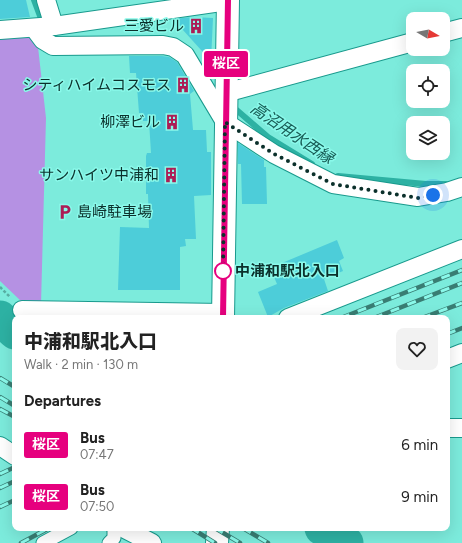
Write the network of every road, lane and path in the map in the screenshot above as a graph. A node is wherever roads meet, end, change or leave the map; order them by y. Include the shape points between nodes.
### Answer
1 (46, 0) edge
2 (228, 1) edge
3 (44, 27) junction
4 (462, 28) edge
5 (0, 30) edge
6 (450, 31) edge
7 (406, 44) edge
8 (225, 104) junction
9 (455, 190) edge
10 (462, 249) edge
11 (22, 310) dead end
12 (190, 315) edge
13 (223, 315) edge
14 (296, 315) edge
15 (462, 353) edge
16 (450, 358) edge
17 (450, 428) edge
18 (462, 428) edge
19 (0, 446) edge
20 (12, 454) edge
21 (66, 531) edge
22 (114, 531) edge
23 (218, 531) edge
24 (121, 533) edge
25 (43, 543) edge
26 (109, 543) edge
27 (152, 543) edge
28 (217, 543) edge

1 - 3 street
2 - 3 street
2 - 8 street
3 - 5 street
3 - 8 street via 43,40 53,46 173,46 185,55
4 - 6 street
7 - 8 street
8 - 9 street via 274,154 333,184 418,198
8 - 13 street
10 - 14 street
11 - 12 street
15 - 16 street
17 - 18 street
19 - 20 street
21 - 25 street
22 - 26 street via 114,538
23 - 28 street
24 - 27 street

